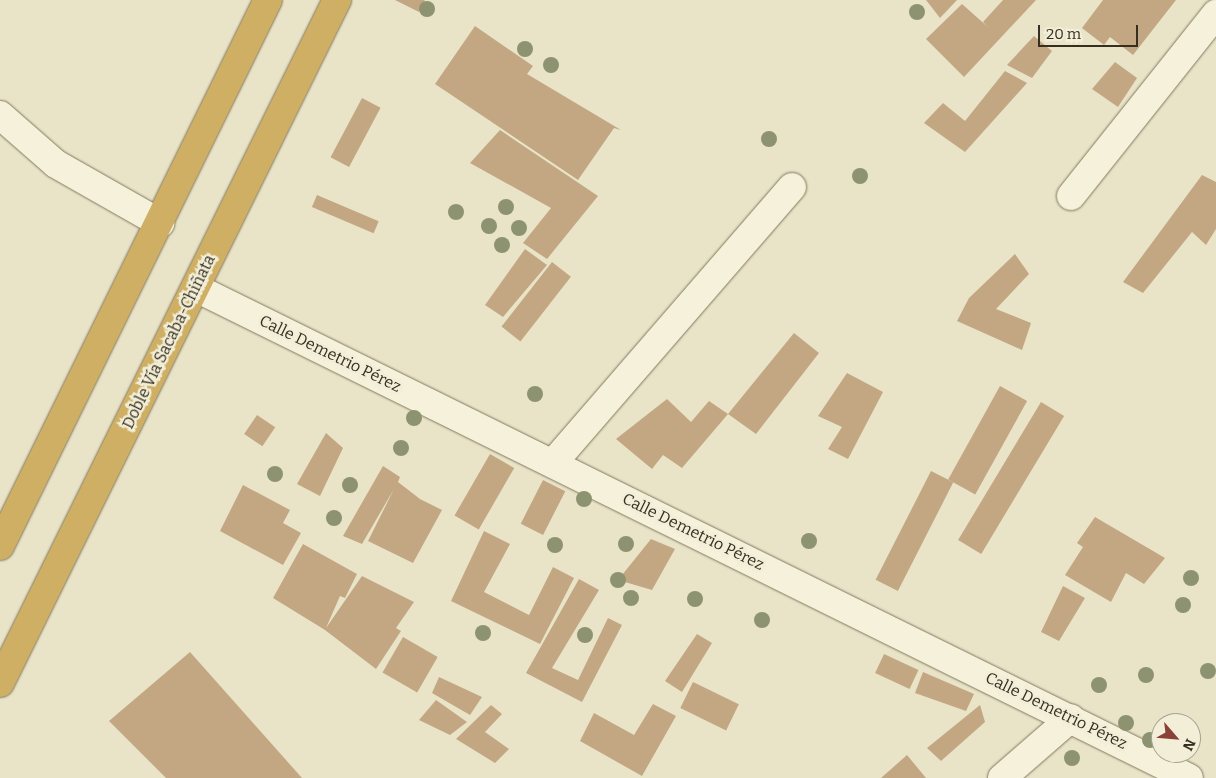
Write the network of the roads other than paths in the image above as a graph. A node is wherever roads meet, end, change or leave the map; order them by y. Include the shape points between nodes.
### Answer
1 (268, 0) edge
2 (336, 0) edge
3 (1216, 14) edge
4 (0, 114) edge
5 (792, 187) dead end
6 (1071, 196) dead end
7 (160, 223) junction
8 (196, 288) junction
9 (553, 463) junction
10 (0, 546) edge
11 (0, 683) edge
12 (1071, 718) junction
13 (1002, 778) edge
14 (1189, 778) edge

1 - 7 highway
2 - 8 highway, Doble Vía Sacaba-Chiñata
3 - 6 street
4 - 7 street via 56,164
5 - 9 street
7 - 10 highway
8 - 9 street, Calle Demetrio Pérez
8 - 11 highway, Doble Vía Sacaba-Chiñata
9 - 12 street, Calle Demetrio Pérez
12 - 13 street
12 - 14 street, Calle Demetrio Pérez

